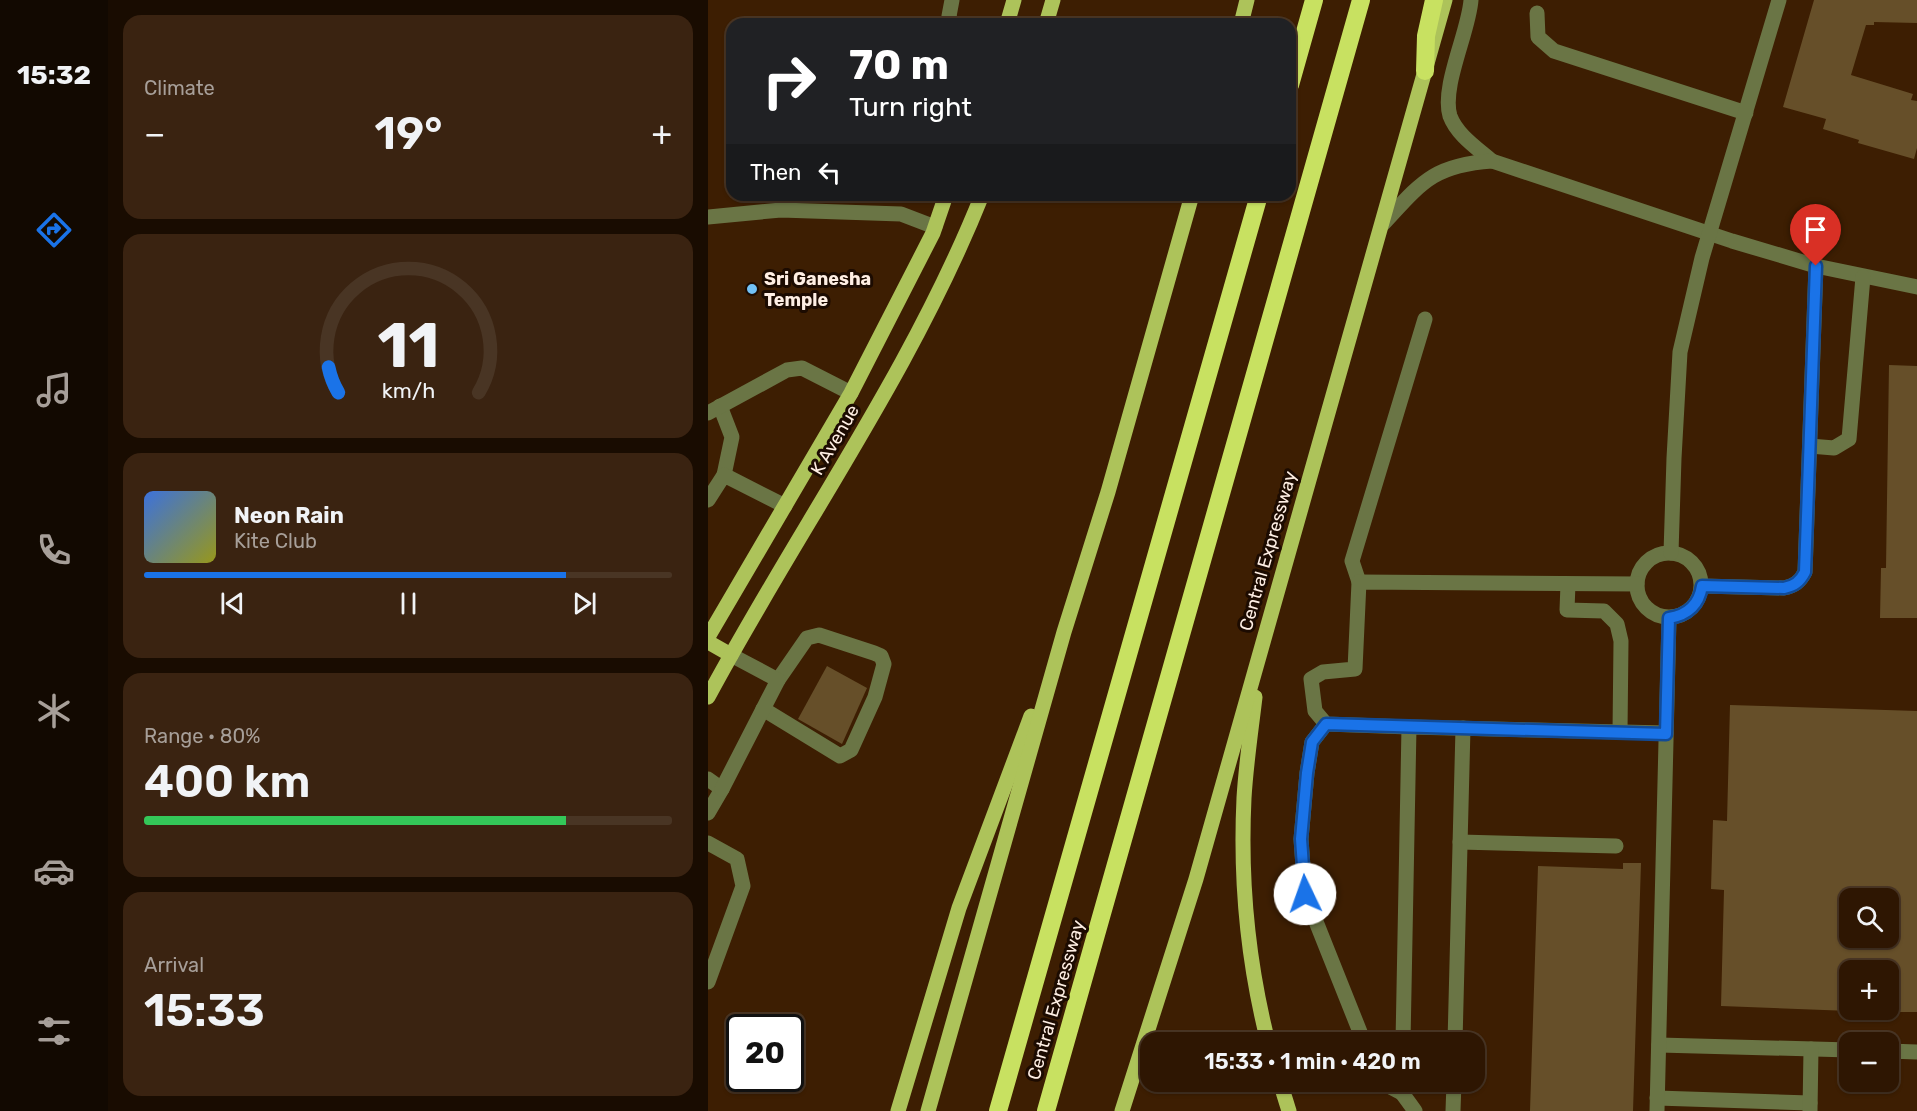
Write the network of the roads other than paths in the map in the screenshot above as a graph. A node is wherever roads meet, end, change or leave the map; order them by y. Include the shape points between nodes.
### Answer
1 (952, 0) edge
2 (1014, 0) edge
3 (1053, 0) edge
4 (1247, 0) edge
5 (1314, 0) edge
6 (1361, 0) edge
7 (1434, 0) edge
8 (1445, 0) edge
9 (1472, 0) edge
10 (1779, 0) edge
11 (1537, 13) dead end
12 (950, 18) edge
13 (1009, 18) edge
14 (1048, 18) edge
15 (1242, 18) edge
16 (1296, 64) edge
17 (1425, 71) junction
18 (1746, 113) junction
19 (1492, 161) junction
20 (944, 201) edge
21 (979, 201) edge
22 (1190, 201) edge
23 (1257, 201) edge
24 (708, 217) edge
25 (1383, 224) junction
26 (935, 227) junction
27 (1710, 234) junction
28 (1816, 266) junction
29 (1863, 277) junction
30 (1917, 287) edge
31 (1425, 319) dead end
32 (851, 393) junction
33 (714, 409) edge
34 (1810, 446) junction
35 (724, 475) junction
36 (708, 500) edge
37 (785, 506) junction
38 (1671, 553) junction
39 (1359, 582) junction
40 (1568, 584) junction
41 (1637, 584) junction
42 (1702, 586) junction
43 (1070, 612) junction
44 (1669, 618) junction
45 (708, 637) edge
46 (708, 642) edge
47 (1261, 651) junction
48 (731, 655) junction
49 (778, 680) junction
50 (708, 697) edge
51 (763, 709) junction
52 (1326, 724) junction
53 (1409, 727) junction
54 (1463, 728) junction
55 (1620, 732) junction
56 (1666, 734) junction
57 (708, 779) edge
58 (722, 789) junction
59 (708, 813) edge
60 (1460, 842) junction
61 (708, 843) edge
62 (1616, 846) dead end
63 (708, 982) edge
64 (1266, 1032) edge
65 (1360, 1032) edge
66 (1403, 1032) edge
67 (1455, 1032) edge
68 (1659, 1045) junction
69 (1810, 1049) junction
70 (1839, 1050) edge
71 (1899, 1051) edge
72 (1917, 1052) edge
73 (1283, 1092) edge
74 (1405, 1092) edge
75 (1454, 1092) edge
76 (1657, 1105) edge
77 (1810, 1107) edge
78 (898, 1111) edge
79 (928, 1111) edge
80 (998, 1111) edge
81 (1046, 1111) edge
82 (1122, 1111) edge
83 (1289, 1111) edge
84 (1415, 1111) edge
85 (1453, 1111) edge

1 - 12 lane
2 - 13 main road
3 - 14 main road
4 - 15 main road
5 - 16 highway
6 - 81 highway, Central Expressway
7 - 17 highway via 1426,36
8 - 17 main road, Central Expressway
9 - 19 lane via 1451,87 1450,116 1465,138
10 - 18 lane
11 - 18 lane via 1538,37 1554,51
17 - 25 main road, Central Expressway
18 - 27 lane
19 - 25 lane via 1459,164 1440,172 1414,191
19 - 27 lane
20 - 26 main road, K Avenue
21 - 48 main road, K Avenue via 928,314
22 - 43 main road
23 - 80 highway, Central Expressway
24 - 26 lane via 781,210 901,214
25 - 47 main road, Central Expressway
26 - 32 main road, K Avenue
27 - 28 lane
27 - 38 lane via 1680,352
28 - 29 lane
28 - 34 lane
29 - 30 lane
29 - 34 lane via 1849,439 1834,448
31 - 39 lane via 1352,561
32 - 33 lane via 802,368 786,370
32 - 37 main road, K Avenue
33 - 35 lane via 732,437
34 - 42 lane via 1805,572 1800,580 1784,588
35 - 36 lane
35 - 37 lane
37 - 45 main road, K Avenue
38 - 41 lane via 1647,561
38 - 42 lane via 1694,564
39 - 40 lane
39 - 52 lane via 1356,669 1323,672 1311,679 1315,711
40 - 41 lane
40 - 55 lane via 1567,610 1604,611 1617,624 1621,641
41 - 44 lane via 1646,608
42 - 44 lane via 1691,609
43 - 78 main road via 959,908
43 - 79 main road
44 - 56 lane
46 - 48 main road
47 - 64 main road via 1245,783 1244,867 1253,974
47 - 82 main road, Central Expressway via 1196,879
48 - 49 lane
48 - 50 main road, K Avenue
49 - 51 lane
49 - 51 lane via 807,638 819,635 874,653 884,664 875,697 851,750 840,756
51 - 58 lane
52 - 53 lane
52 - 65 lane via 1312,742 1307,773 1301,839 1305,894
53 - 54 lane
53 - 66 lane
54 - 55 lane
54 - 60 lane
55 - 56 lane
56 - 68 lane
57 - 58 lane
58 - 59 lane
60 - 62 lane
60 - 67 lane
61 - 63 lane via 737,859 743,886
68 - 69 lane
68 - 76 lane
69 - 70 lane
69 - 77 lane
71 - 72 lane
73 - 83 main road
74 - 84 lane
75 - 85 lane
76 - 77 lane

